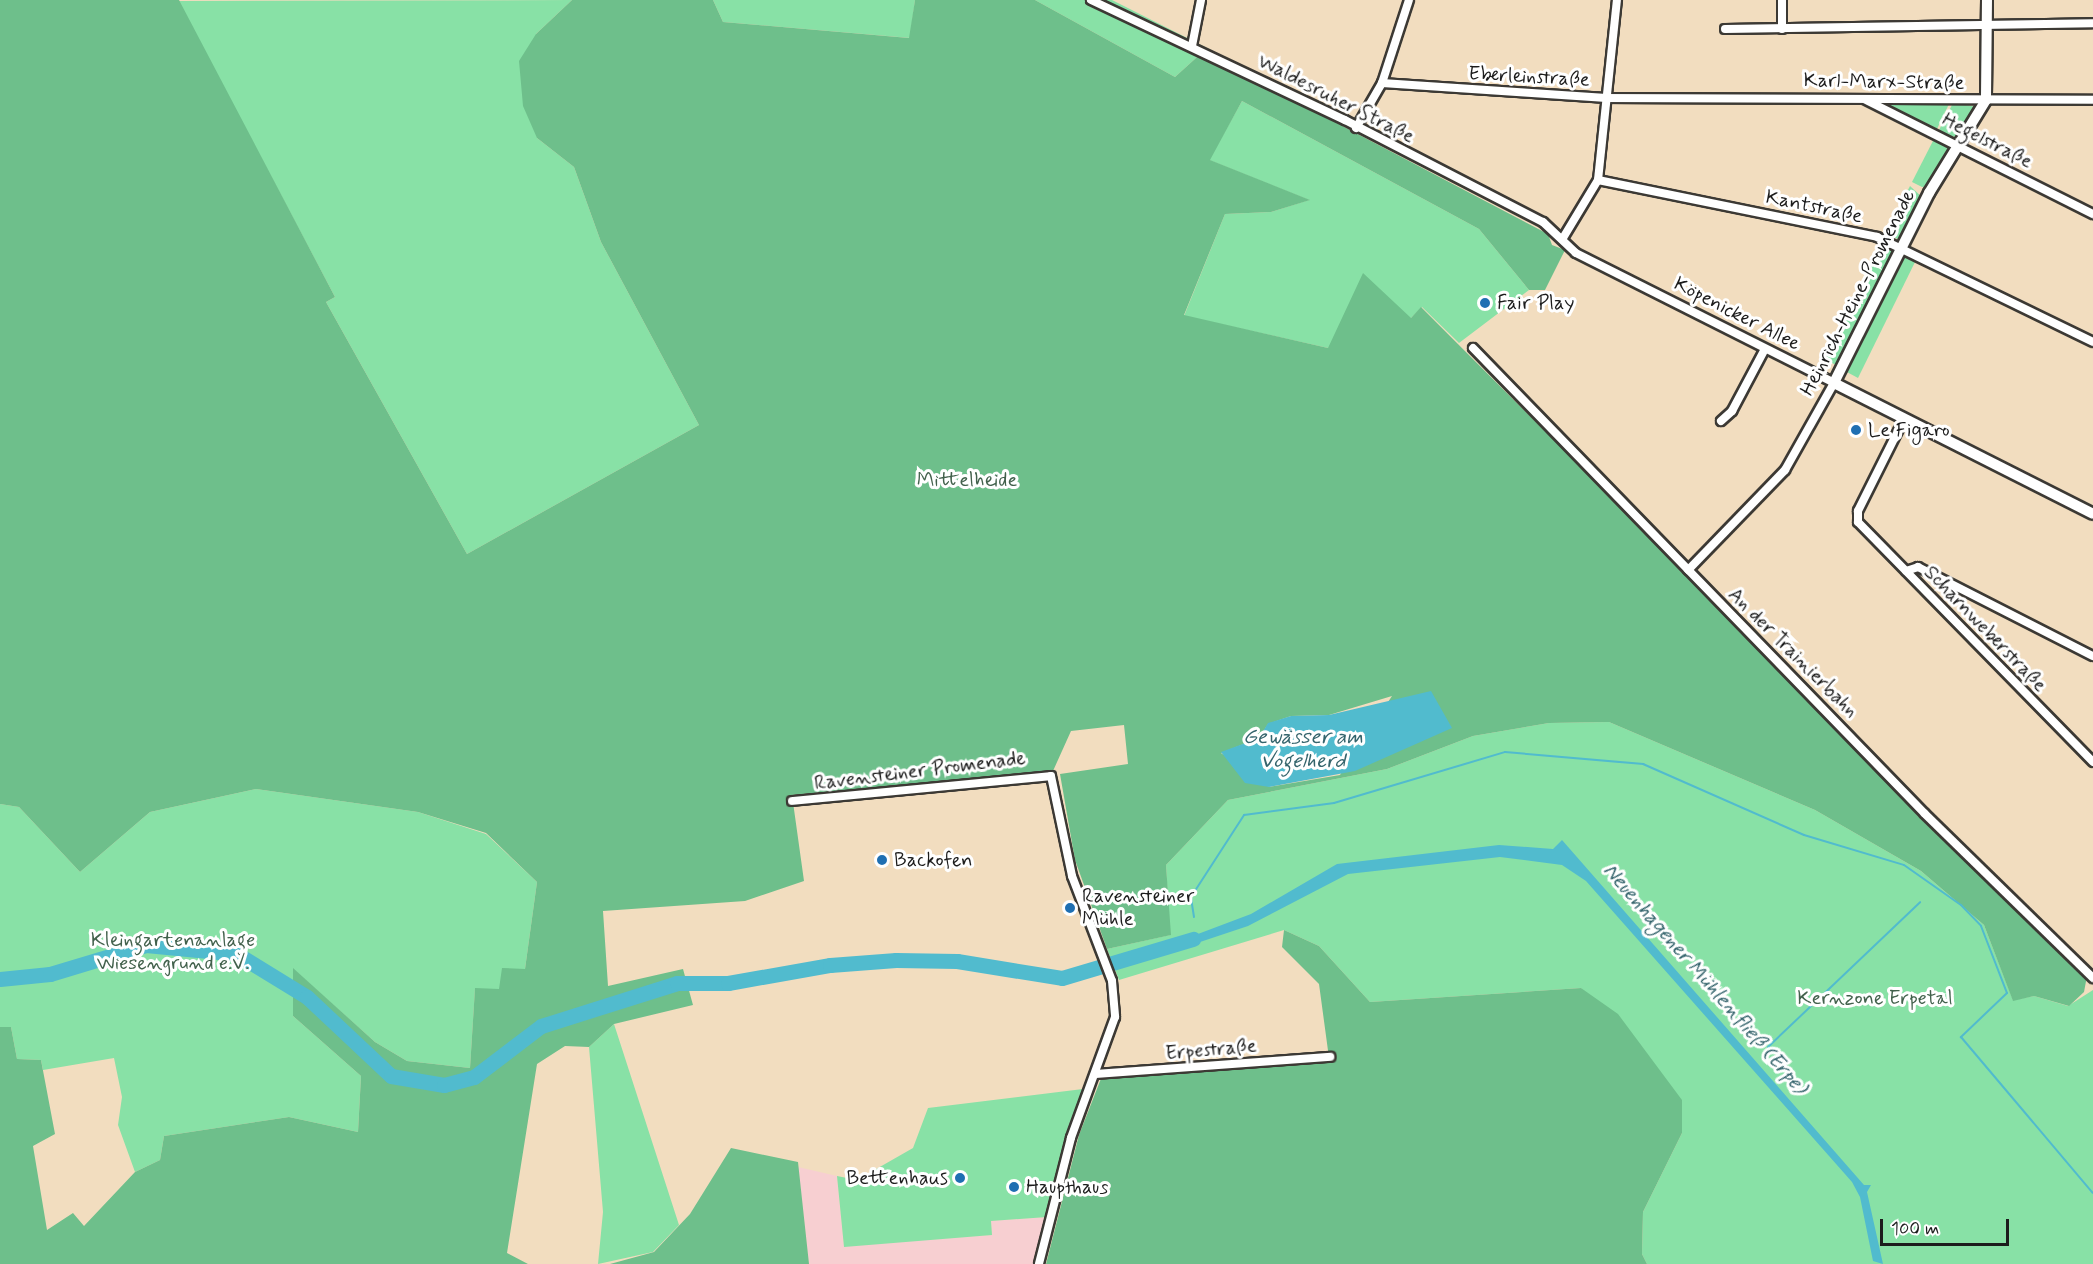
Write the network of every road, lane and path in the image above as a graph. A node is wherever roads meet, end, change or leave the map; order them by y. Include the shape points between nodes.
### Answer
1 (1091, 0) edge
2 (1201, 0) edge
3 (1409, 0) edge
4 (1617, 0) edge
5 (1782, 0) edge
6 (1987, 0) edge
7 (2093, 23) edge
8 (1987, 25) junction
9 (1725, 29) dead end
10 (1782, 29) junction
11 (1192, 46) junction
12 (1382, 83) junction
13 (1675, 96) joint
14 (1606, 98) junction
15 (1866, 100) junction
16 (1986, 100) junction
17 (2093, 100) edge
18 (1356, 128) junction
19 (1958, 145) junction
20 (1598, 180) junction
21 (2093, 214) edge
22 (1563, 238) junction
23 (1901, 246) junction
24 (2093, 342) edge
25 (1473, 348) dead end
26 (1765, 349) junction
27 (1834, 382) junction
28 (1904, 419) junction
29 (1721, 421) dead end
30 (2093, 514) edge
31 (1688, 570) junction
32 (1906, 571) junction
33 (2093, 656) edge
34 (2093, 762) edge
35 (792, 801) dead end
36 (2093, 978) edge
37 (1330, 1057) dead end
38 (1096, 1074) junction
39 (1039, 1264) edge

1 - 11 street, Waldesruher Straße via 1183,48
2 - 11 street
3 - 12 street
4 - 14 street
5 - 10 street
6 - 8 street
7 - 8 street
8 - 10 street
8 - 16 street
9 - 10 street
11 - 18 street, Waldesruher Straße
12 - 14 street, Eberleinstraße
12 - 18 street
13 - 14 street, Eberleinstraße
13 - 15 street, Karl-Marx-Straße
14 - 20 street
15 - 16 street, Karl-Marx-Straße
15 - 19 street, Hegelstraße
16 - 17 street, Karl-Marx-Straße
16 - 19 street, Heinrich-Heine-Promenade
18 - 22 street, Waldesruher Straße via 1543,222
19 - 21 street, Hegelstraße
19 - 23 street, Heinrich-Heine-Promenade
20 - 22 street
20 - 23 street, Kantstraße
22 - 26 street, Köpenicker Allee via 1576,254
23 - 24 street, Kantstraße
23 - 27 street, Heinrich-Heine-Promenade
25 - 31 street, An der Trainierbahn
26 - 27 street, Köpenicker Allee
26 - 29 street via 1732,411
27 - 28 street, Köpenicker Allee
27 - 31 street, Heinrich-Heine-Promenade via 1785,470
28 - 30 street, Köpenicker Allee
28 - 32 street, Scharnweberstraße via 1857,517
31 - 36 street, An der Trainierbahn
32 - 33 street via 1918,567
32 - 34 street, Scharnweberstraße
35 - 38 street, Ravensteiner Promenade via 1051,776 1072,876 1110,977 1114,1028
37 - 38 street, Erpestraße
38 - 39 street via 1071,1138

